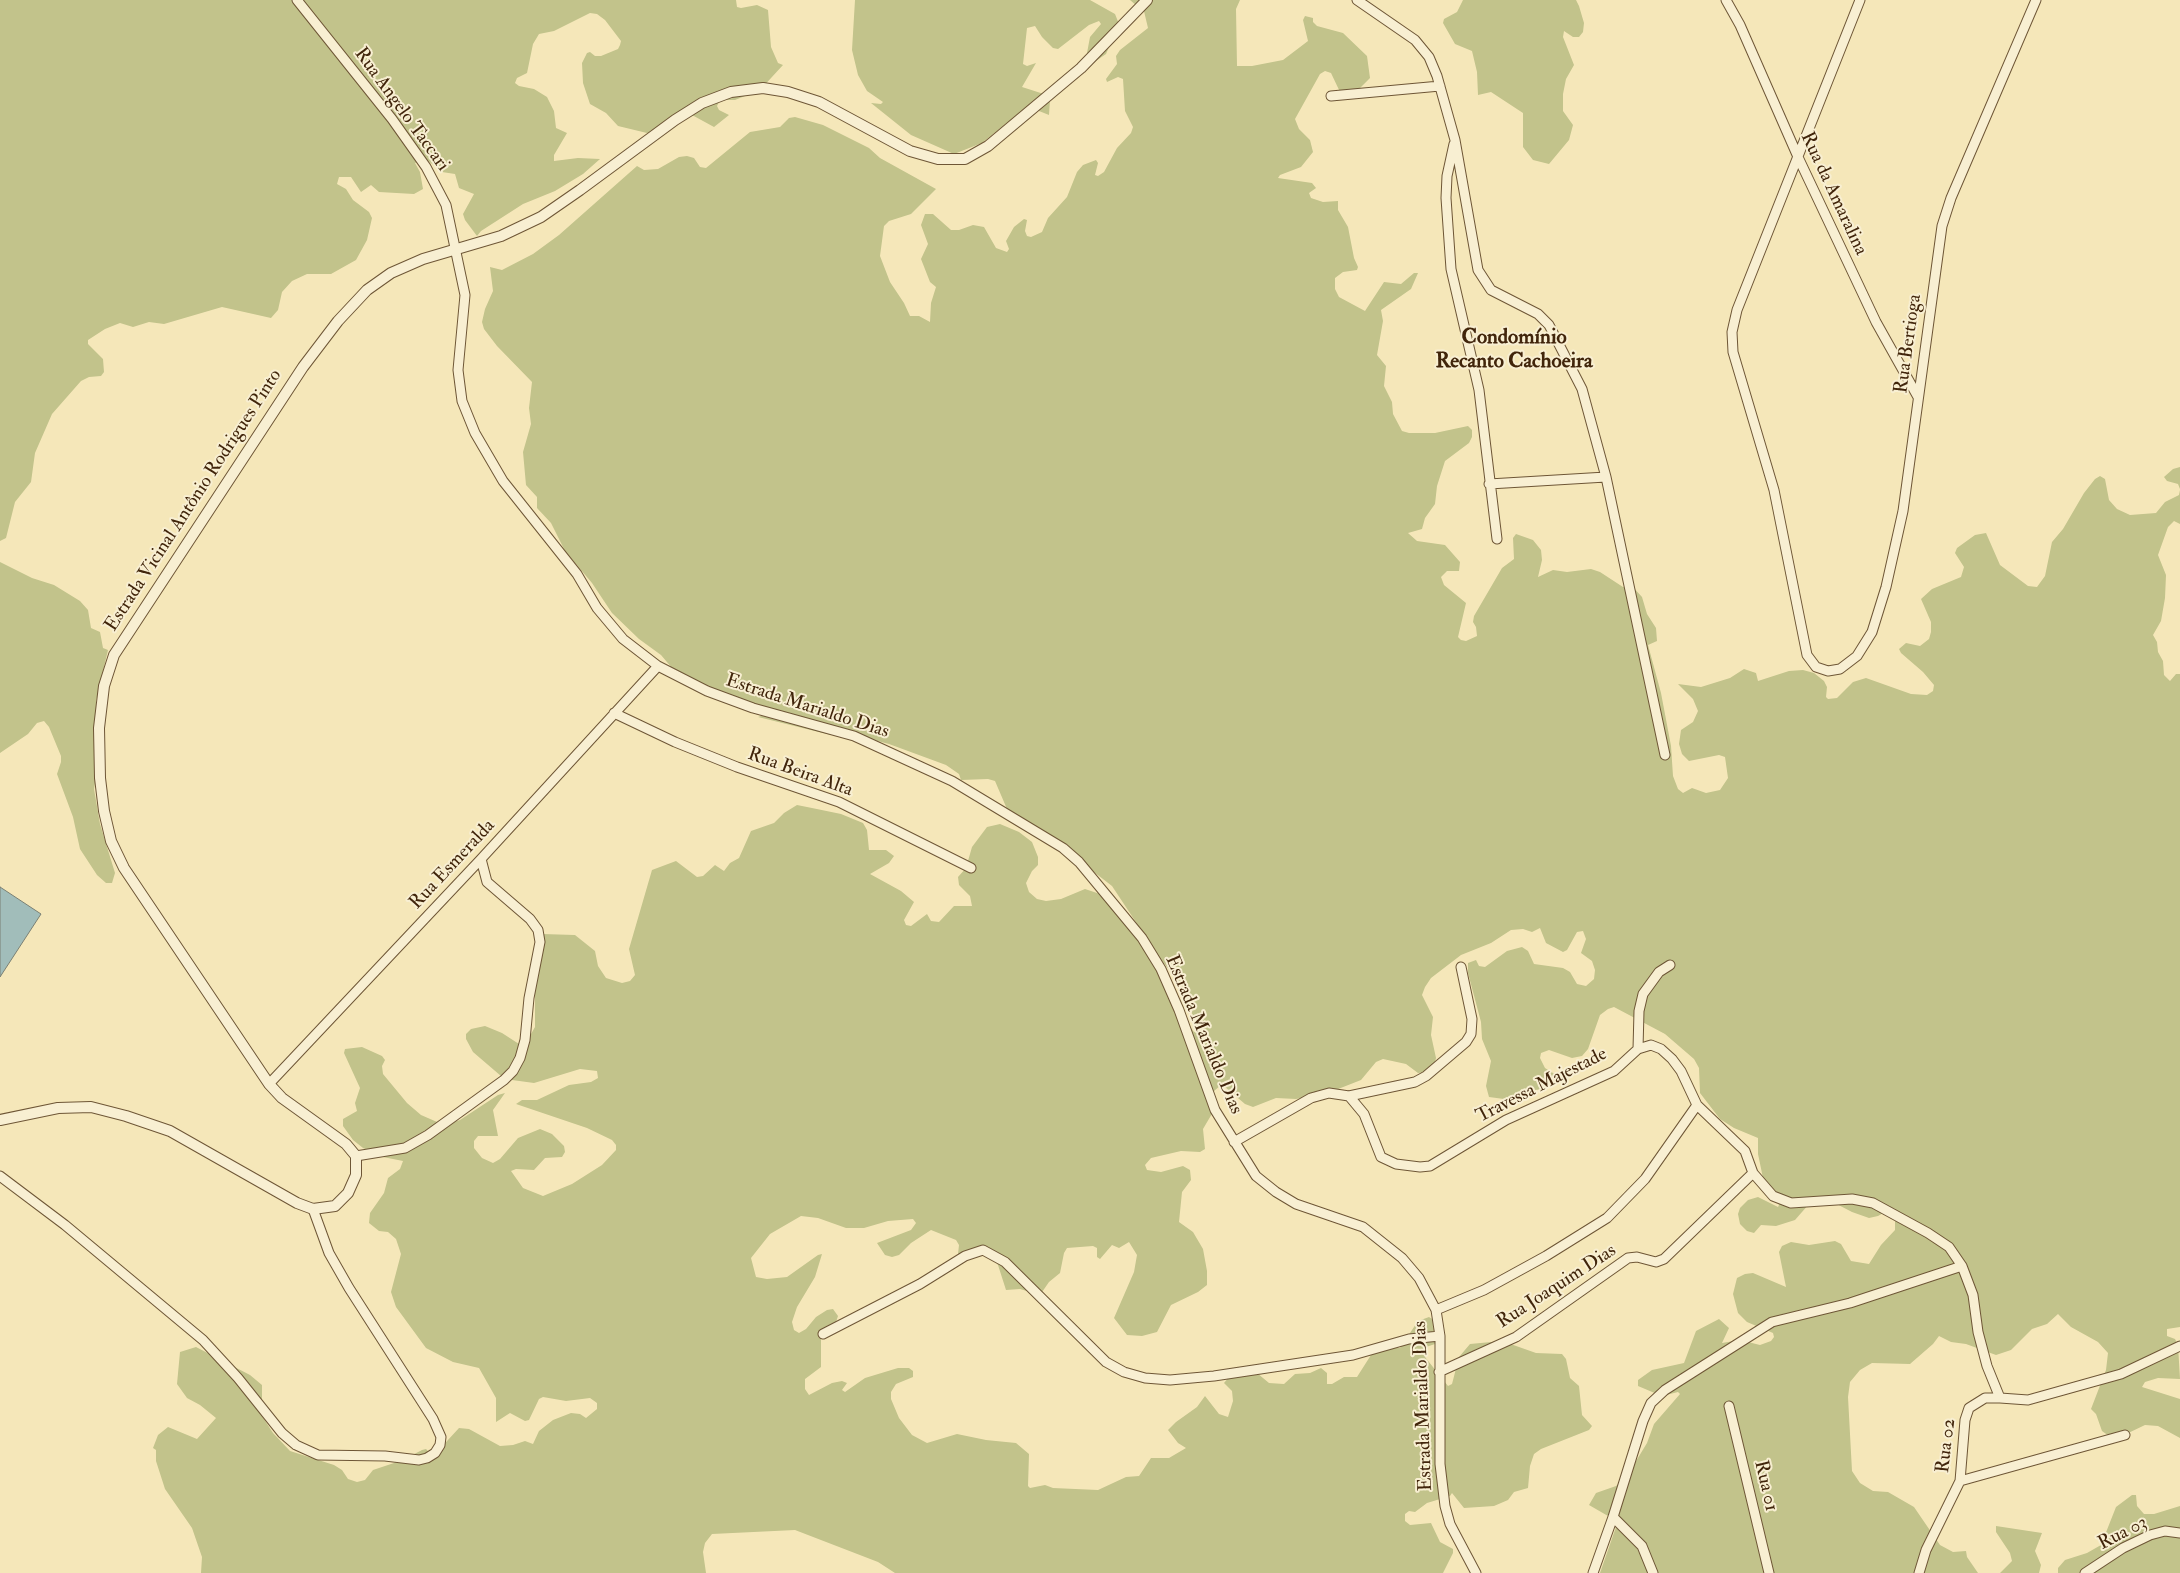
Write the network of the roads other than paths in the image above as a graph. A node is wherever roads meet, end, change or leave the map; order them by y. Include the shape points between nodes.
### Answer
1 (297, 0) edge
2 (1147, 0) edge
3 (1357, 0) edge
4 (1726, 0) edge
5 (1860, 0) edge
6 (2036, 0) edge
7 (1440, 86) junction
8 (1331, 96) dead end
9 (1455, 140) junction
10 (1798, 157) junction
11 (456, 250) junction
12 (1918, 398) junction
13 (1606, 477) junction
14 (1489, 484) junction
15 (1497, 539) dead end
16 (658, 666) junction
17 (614, 714) junction
18 (1665, 754) dead end
19 (481, 859) junction
20 (971, 868) dead end
21 (1670, 965) dead end
22 (1461, 968) dead end
23 (1638, 1049) junction
24 (269, 1084) junction
25 (1349, 1096) junction
26 (1696, 1105) junction
27 (0, 1120) edge
28 (1234, 1142) junction
29 (356, 1156) junction
30 (1753, 1173) junction
31 (0, 1176) edge
32 (313, 1209) junction
33 (1962, 1266) junction
34 (1436, 1310) junction
35 (824, 1334) dead end
36 (1440, 1336) junction
37 (2180, 1346) edge
38 (1439, 1372) junction
39 (2000, 1398) junction
40 (1729, 1406) dead end
41 (2125, 1435) dead end
42 (1960, 1481) junction
43 (1613, 1518) junction
44 (2179, 1532) edge
45 (1476, 1573) edge
46 (1593, 1573) edge
47 (1653, 1573) edge
48 (1769, 1573) edge
49 (1919, 1573) edge
50 (2086, 1573) edge

1 - 11 street, Rua Angelo Taccari via 426,167 446,205
2 - 11 street, Estrada Vicinal Antônio Rodrigues Pinto via 1081,68 988,146 965,159 938,159 910,150 818,102 788,92 763,88 731,92 702,103 675,120 541,217 501,236
3 - 7 street via 1415,40 1429,57
4 - 10 street, Rua da Amaralina
5 - 10 street
6 - 12 street, Rua Bertioga via 1942,226
7 - 8 street
7 - 9 street
9 - 13 street via 1478,270 1491,290 1538,314 1549,325 1582,390
9 - 14 street via 1446,198 1451,269 1479,390
10 - 12 street, Rua da Amaralina via 1876,322
10 - 12 street, Rua Bertioga via 1737,310 1732,332 1733,352 1774,490 1807,655 1816,667 1828,671 1840,669 1857,656 1872,632 1903,511
11 - 16 street, Estrada Marialdo Dias via 465,295 458,370 462,401 476,433 503,481 576,574 597,608 623,639
11 - 24 street, Estrada Vicinal Antônio Rodrigues Pinto via 423,259 391,274 367,290 338,321 303,367 152,594 114,655 104,686 99,728 100,778 111,841 124,868
13 - 14 street
13 - 18 street
14 - 15 street
16 - 17 street, Rua Esmeralda
16 - 28 street, Estrada Marialdo Dias via 707,691 753,708 854,736 892,753 952,781 1046,837 1080,862 1142,938 1161,969 1216,1110
17 - 19 street, Rua Esmeralda
17 - 20 street, Rua Beira Alta via 737,767 839,802
19 - 24 street, Rua Esmeralda
19 - 29 street via 487,882 530,919 538,930 540,942 520,1058 504,1080 428,1135 405,1148
21 - 23 street via 1659,972 1643,994
22 - 25 street via 1472,1019 1471,1034 1466,1042 1415,1082
23 - 25 street, Travessa Majestade via 1614,1071 1506,1120 1430,1166 1420,1168 1396,1164 1381,1157 1364,1114
23 - 26 street via 1651,1045 1661,1049 1681,1072
24 - 29 street, Estrada Vicinal Antônio Rodrigues Pinto via 282,1098 346,1144
25 - 28 street via 1328,1093 1311,1098
26 - 30 street via 1745,1151
26 - 34 street via 1645,1179 1607,1218 1492,1286
27 - 32 street via 58,1108 83,1107 126,1116 170,1131
28 - 34 street, Estrada Marialdo Dias via 1256,1176 1276,1192 1296,1204 1363,1227 1386,1243 1419,1278
29 - 32 street via 356,1175 348,1193 335,1206
30 - 33 street via 1773,1196 1791,1203 1852,1199 1873,1204 1949,1247
30 - 38 street, Rua Joaquim Dias via 1664,1259 1656,1262 1628,1258 1516,1337
31 - 32 street via 65,1225 203,1340 282,1433 296,1445 318,1455 428,1458 440,1445 441,1437 433,1419 349,1288 329,1253
33 - 39 street via 1973,1295 1987,1366
33 - 43 street via 1850,1303 1772,1322 1665,1390 1651,1403 1643,1421
34 - 36 street, Estrada Marialdo Dias
35 - 36 street via 920,1284 965,1256 983,1250 1005,1262 1106,1362 1145,1378 1170,1380 1224,1375 1353,1355 1409,1339
36 - 38 street, Estrada Marialdo Dias
37 - 39 street via 2121,1374 2028,1400
38 - 45 street, Estrada Marialdo Dias via 1440,1464 1445,1506 1450,1524
39 - 42 street, Rua 02 via 1985,1398 1969,1408 1965,1420
40 - 48 street, Rua 01
41 - 42 street
42 - 49 street, Rua 02 via 1926,1550
43 - 46 street
43 - 47 street via 1642,1546
44 - 50 street, Rua 03 via 2150,1535

